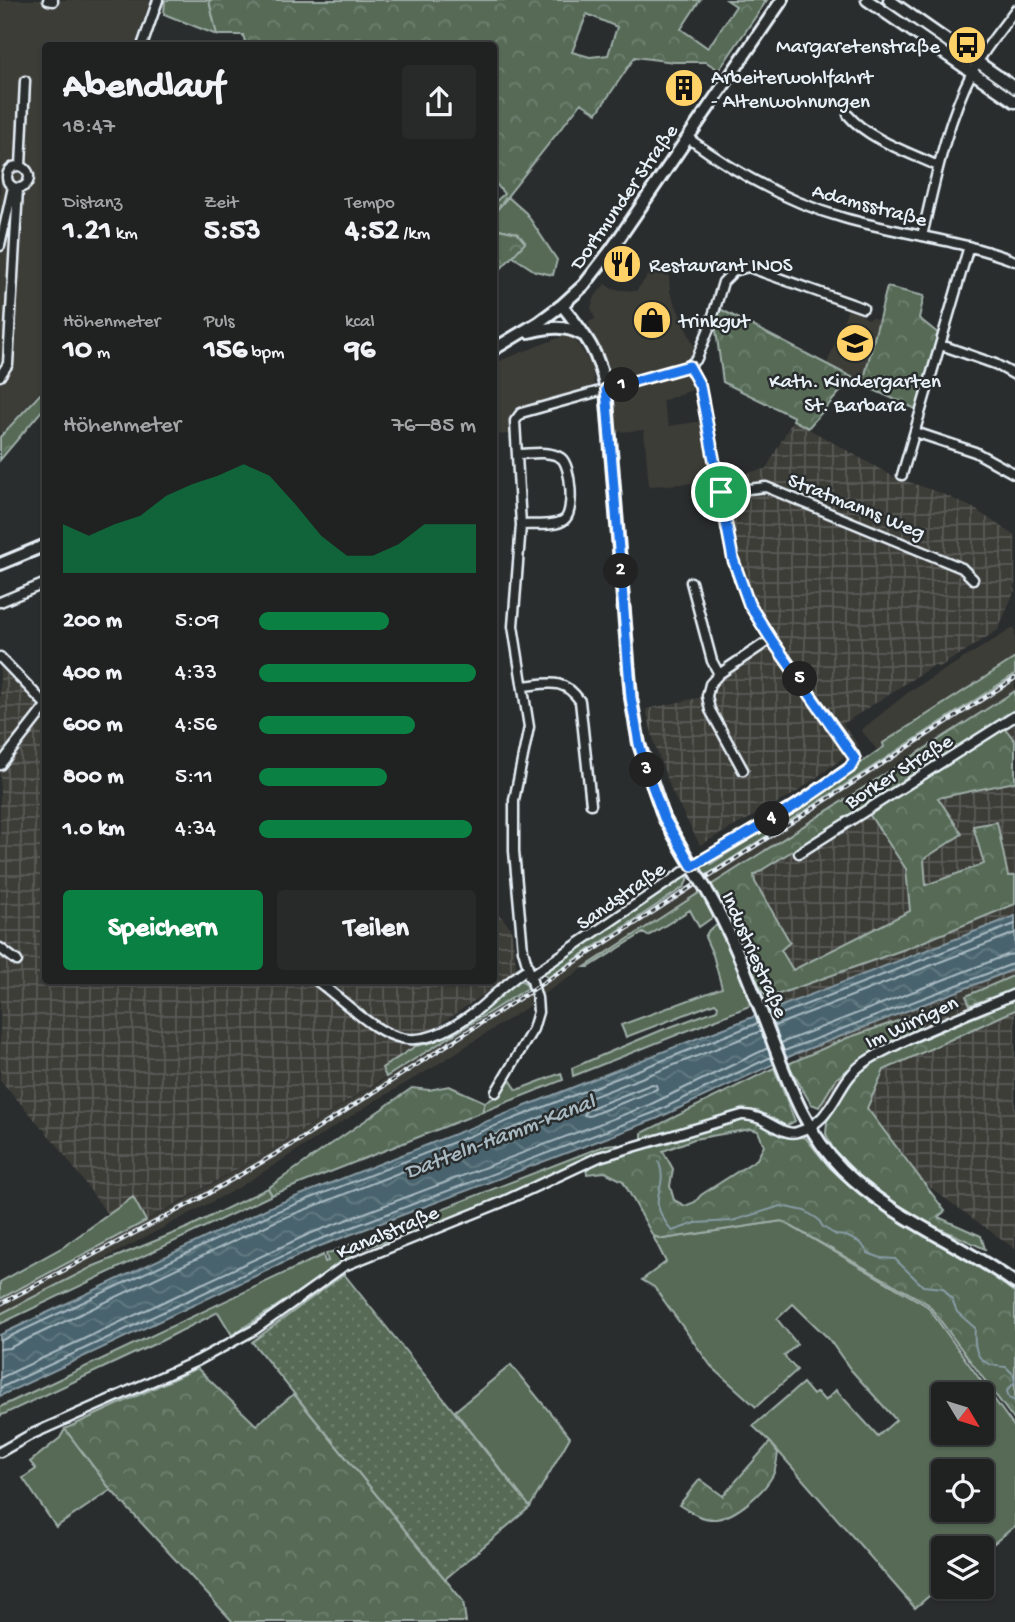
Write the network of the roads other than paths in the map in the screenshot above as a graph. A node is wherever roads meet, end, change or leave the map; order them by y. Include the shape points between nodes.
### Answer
1 (48, 0) edge
2 (158, 0) edge
3 (782, 0) edge
4 (867, 0) edge
5 (889, 0) edge
6 (53, 1) edge
7 (1015, 10) edge
8 (143, 42) edge
9 (975, 67) junction
10 (25, 81) dead end
11 (1015, 88) edge
12 (1015, 102) edge
13 (848, 115) dead end
14 (688, 138) junction
15 (21, 166) junction
16 (938, 166) junction
17 (3, 175) edge
18 (15, 188) junction
19 (922, 236) junction
20 (0, 246) edge
21 (969, 246) junction
22 (1015, 261) edge
23 (562, 305) junction
24 (863, 308) dead end
25 (523, 333) junction
26 (588, 338) junction
27 (941, 345) junction
28 (497, 347) edge
29 (689, 366) junction
30 (1015, 375) edge
31 (0, 376) edge
32 (606, 389) junction
33 (915, 432) junction
34 (517, 454) junction
35 (1015, 474) edge
36 (902, 475) dead end
37 (721, 492) junction
38 (521, 525) junction
39 (42, 547) edge
40 (0, 564) edge
41 (973, 579) dead end
42 (691, 582) dead end
43 (42, 585) edge
44 (0, 602) edge
45 (771, 639) junction
46 (0, 657) edge
47 (719, 674) junction
48 (524, 686) junction
49 (42, 702) edge
50 (42, 711) edge
51 (1015, 716) edge
52 (0, 765) edge
53 (743, 770) dead end
54 (591, 804) dead end
55 (799, 853) dead end
56 (692, 866) junction
57 (0, 948) edge
58 (17, 961) dead end
59 (528, 973) junction
60 (321, 984) edge
61 (1015, 994) edge
62 (496, 1092) dead end
63 (809, 1126) junction
64 (1015, 1283) edge
65 (0, 1452) edge

1 - 6 street
2 - 8 street
3 - 14 main road, Dortmunder Straße
4 - 9 street
5 - 9 street
7 - 9 street
9 - 11 street
9 - 12 street
9 - 16 street
10 - 15 street
13 - 16 street via 895,147
14 - 19 street, Adamsstraße via 754,181 801,204
14 - 23 main road, Dortmunder Straße via 611,250
15 - 17 street
15 - 18 street via 29,178 26,186
16 - 19 street
17 - 18 street
18 - 20 street
18 - 31 street via 8,364
19 - 21 street, Adamsstraße
21 - 22 street, Adamsstraße
21 - 27 street
23 - 25 main road, Dortmunder Straße
23 - 26 main road, Industriestraße
24 - 29 street via 748,267 734,271 723,282 697,358
25 - 26 main road via 561,327
25 - 28 main road
26 - 32 main road, Industriestraße
27 - 30 street
27 - 33 street
29 - 32 street
29 - 37 street, Sandstraße via 700,386
32 - 34 street via 518,414
32 - 56 main road, Industriestraße via 631,698 639,744 664,818
33 - 35 street via 975,452
33 - 36 street
34 - 38 street
34 - 38 street via 551,453 568,469 568,517 560,523
37 - 41 street, Stratmanns Weg via 766,487 962,568
37 - 45 street, Sandstraße via 733,559 749,604
38 - 48 street via 513,626
39 - 40 main road
42 - 47 street
43 - 44 street
45 - 47 street
45 - 56 street, Sandstraße via 854,755 854,764 795,806
46 - 49 street
47 - 53 street via 710,684 710,710
48 - 54 street via 555,682 572,689 580,701
48 - 59 street via 529,727 514,800 514,851
50 - 52 street
51 - 55 street, Borker Straße
56 - 59 street, Sandstraße
56 - 63 main road, Industriestraße, bridge via 731,935
57 - 58 street
59 - 60 street, Sandstraße via 440,1033 415,1040 385,1033
59 - 62 street via 537,998 537,1019
61 - 63 street, Im Wirrigen via 866,1061 844,1082 827,1114
63 - 64 main road, Industriestraße via 835,1162 867,1192
63 - 65 street, Kanalstraße via 794,1133 759,1116 742,1115 599,1157 344,1266 254,1330 197,1362

